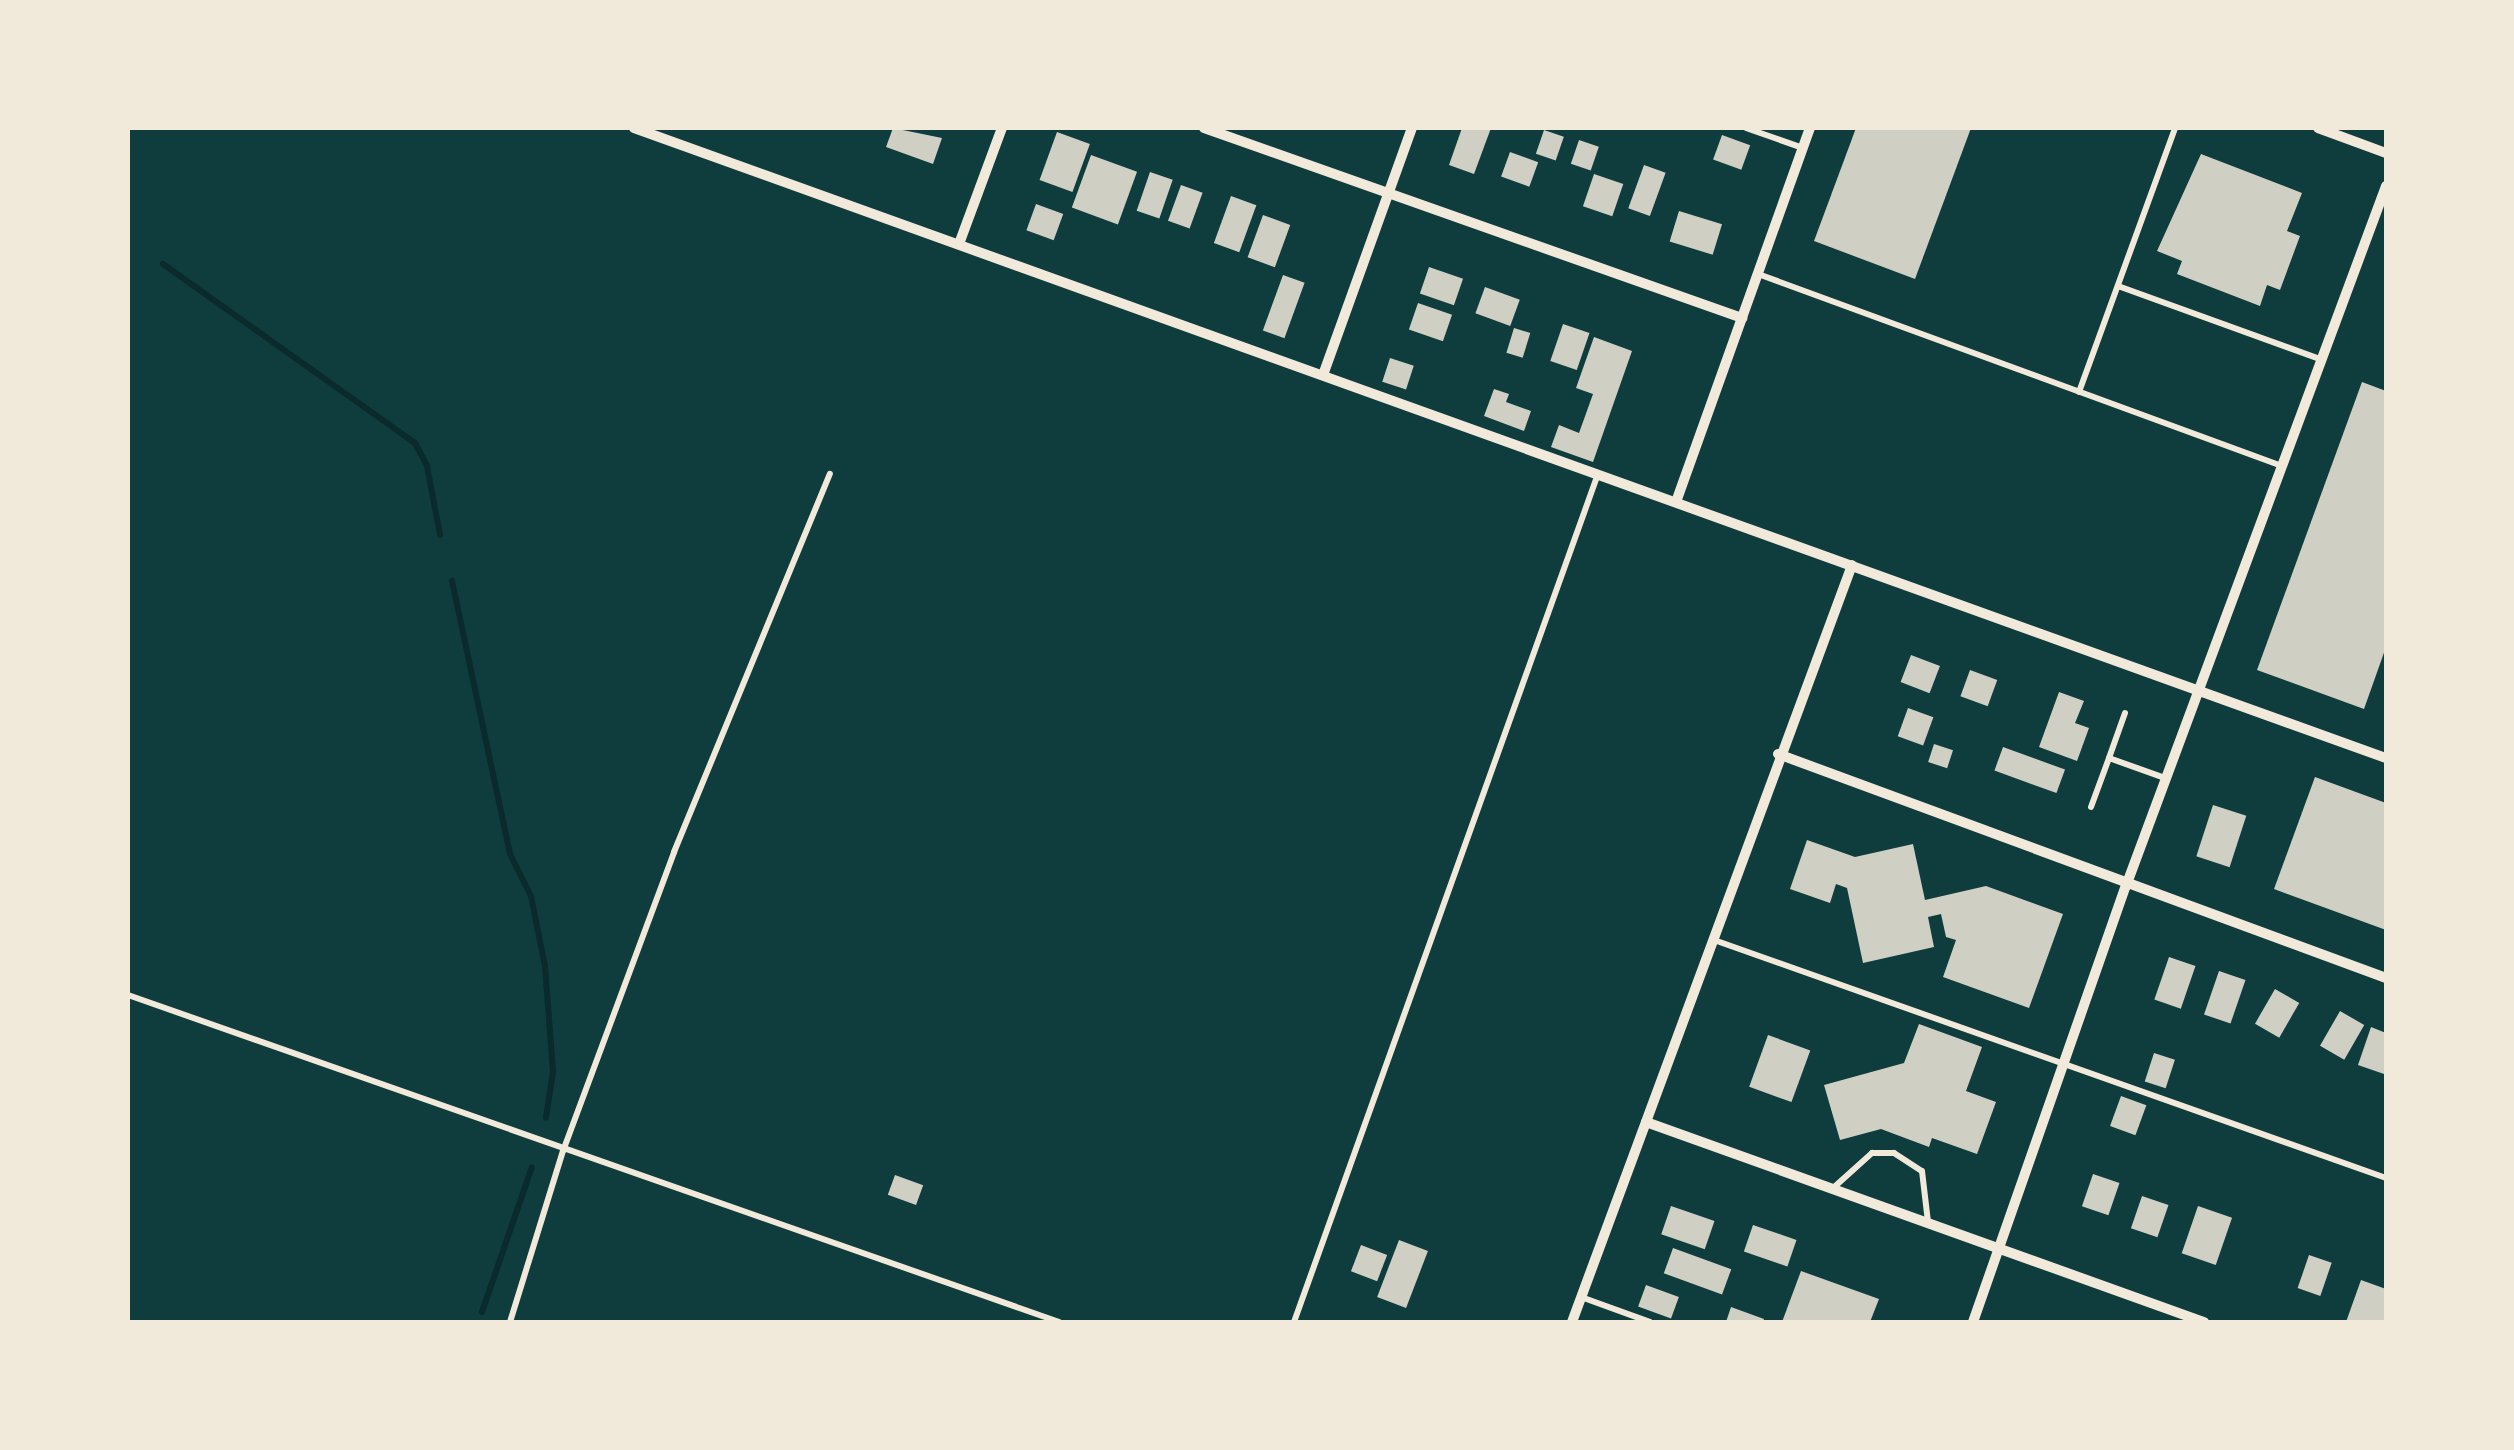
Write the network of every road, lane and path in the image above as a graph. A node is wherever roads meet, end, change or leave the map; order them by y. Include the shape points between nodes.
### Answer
1 (634, 128) edge
2 (1002, 128) edge
3 (1204, 128) edge
4 (1412, 128) edge
5 (1746, 128) edge
6 (1810, 128) edge
7 (2176, 128) edge
8 (2318, 128) edge
9 (1802, 148) junction
10 (2386, 153) edge
11 (2386, 186) edge
12 (1389, 191) junction
13 (958, 244) junction
14 (1758, 274) junction
15 (2118, 286) junction
16 (1742, 318) junction
17 (2322, 360) junction
18 (1323, 375) junction
19 (2079, 392) junction
20 (2282, 466) junction
21 (830, 474) dead end
22 (1598, 474) junction
23 (1676, 502) junction
24 (1852, 565) junction
25 (2198, 690) junction
26 (2125, 714) dead end
27 (1778, 754) junction
28 (2109, 758) junction
29 (2386, 758) edge
30 (2165, 778) junction
31 (2091, 807) dead end
32 (2126, 886) junction
33 (1712, 939) junction
34 (2386, 978) edge
35 (128, 995) edge
36 (2065, 1060) junction
37 (1646, 1122) junction
38 (562, 1150) junction
39 (2386, 1178) edge
40 (1832, 1189) junction
41 (1928, 1224) junction
42 (1999, 1250) junction
43 (1581, 1297) junction
44 (510, 1322) edge
45 (1059, 1322) edge
46 (1294, 1322) edge
47 (1572, 1322) edge
48 (1650, 1322) edge
49 (1972, 1322) edge
50 (2204, 1322) edge

1 - 13 street
2 - 13 street
3 - 12 street
4 - 12 street
5 - 9 lane
6 - 9 street
7 - 15 lane
8 - 10 street
9 - 14 street
11 - 17 street
12 - 16 street
12 - 18 street
13 - 18 street
14 - 16 street
14 - 19 lane
15 - 17 lane
15 - 19 lane
16 - 23 street
17 - 20 street
18 - 22 street
19 - 20 lane
20 - 25 street
21 - 38 lane via 674,852
22 - 23 street
22 - 46 lane
23 - 24 street
24 - 25 street
24 - 27 street
25 - 29 street
25 - 30 street
26 - 28 lane
27 - 32 street
27 - 33 street
28 - 30 lane
28 - 31 lane
30 - 32 street
32 - 34 street
32 - 36 street
33 - 36 lane
33 - 37 street
35 - 38 lane
36 - 39 lane
36 - 42 street
37 - 40 street
37 - 43 street
38 - 44 lane
38 - 45 lane
40 - 41 street
40 - 41 lane via 1872,1153 1894,1153 1922,1171
41 - 42 street
42 - 49 street
42 - 50 street
43 - 47 street
43 - 48 lane

